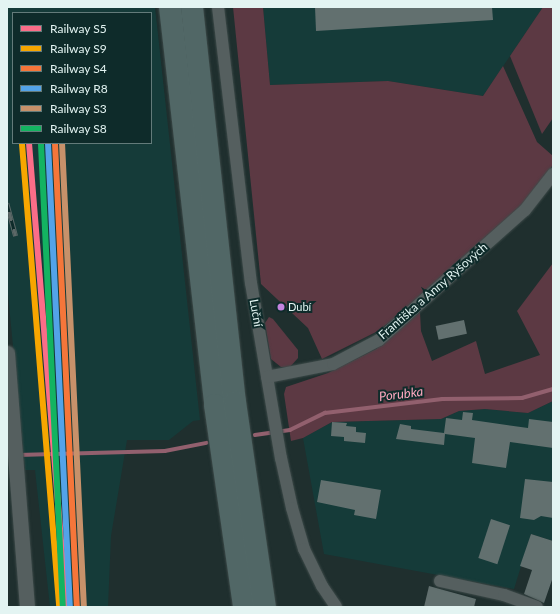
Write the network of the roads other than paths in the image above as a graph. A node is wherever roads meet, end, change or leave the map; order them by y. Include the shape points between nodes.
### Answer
1 (170, 7) edge
2 (192, 7) edge
3 (218, 7) edge
4 (553, 174) edge
5 (7, 353) edge
6 (266, 377) junction
7 (225, 404) junction
8 (236, 476) junction
9 (440, 581) dead end
10 (27, 607) edge
11 (232, 607) edge
12 (244, 607) edge
13 (265, 607) edge
14 (277, 607) edge
15 (336, 607) edge
16 (537, 607) edge

1 - 7 highway
2 - 7 highway
3 - 6 street, Luční via 246,253
4 - 6 street, Františka a Anny Ryšových via 525,210 379,340 333,364
5 - 10 street
6 - 15 street, Luční via 292,508 304,549 322,586
7 - 8 highway
8 - 11 highway via 228,565
8 - 12 highway
8 - 13 highway
8 - 14 highway via 263,517
9 - 16 street via 504,595

